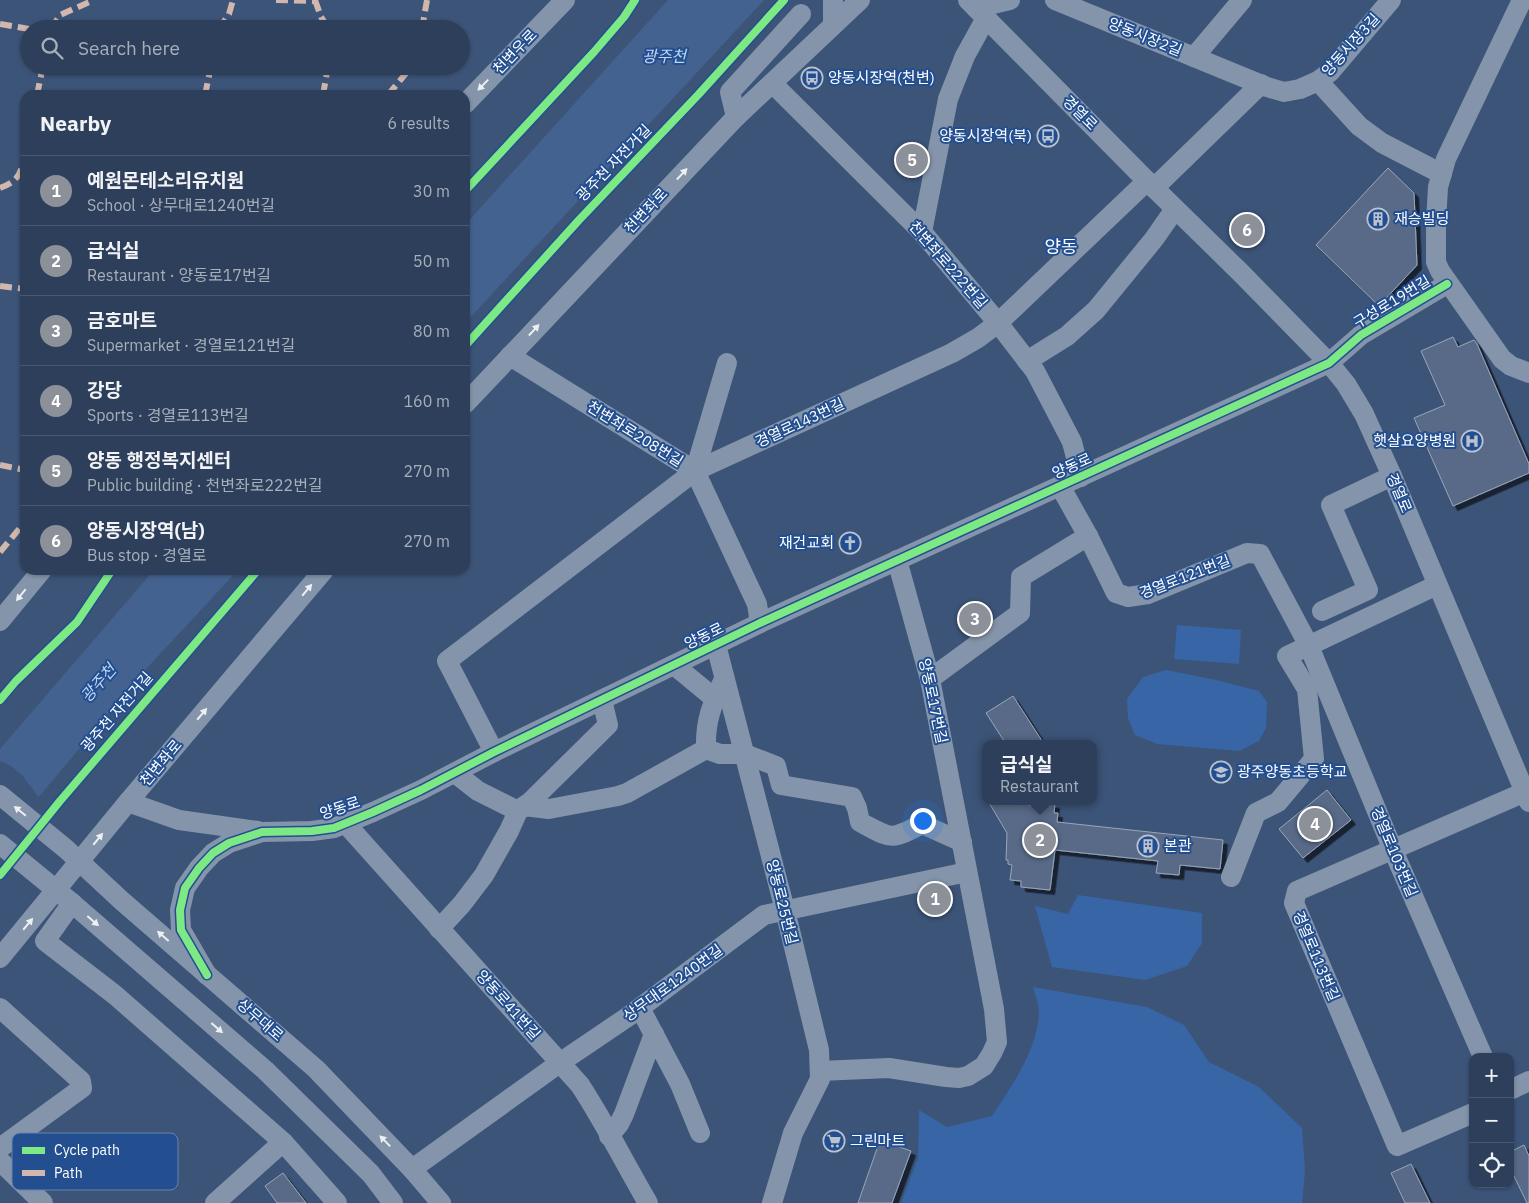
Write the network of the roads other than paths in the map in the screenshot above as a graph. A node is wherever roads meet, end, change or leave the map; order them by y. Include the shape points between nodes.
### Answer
1 (565, 0) edge
2 (832, 0) edge
3 (860, 0) edge
4 (1010, 0) edge
5 (1055, 0) edge
6 (1242, 0) edge
7 (1391, 0) edge
8 (1522, 0) edge
9 (977, 8) edge
10 (801, 14) dead end
11 (833, 25) junction
12 (1194, 56) junction
13 (1318, 81) junction
14 (772, 83) junction
15 (1260, 84) junction
16 (470, 99) edge
17 (736, 117) junction
18 (1442, 174) junction
19 (1150, 184) junction
20 (1175, 209) junction
21 (922, 232) junction
22 (1447, 284) junction
23 (998, 323) junction
24 (510, 356) junction
25 (1027, 361) junction
26 (727, 362) dead end
27 (1329, 364) junction
28 (1529, 373) edge
29 (470, 399) edge
30 (695, 471) junction
31 (1392, 476) junction
32 (1081, 477) junction
33 (1060, 486) junction
34 (1088, 536) junction
35 (897, 560) junction
36 (38, 575) edge
37 (320, 575) edge
38 (1437, 585) junction
39 (1322, 610) dead end
40 (0, 621) edge
41 (760, 623) junction
42 (716, 645) junction
43 (1303, 649) junction
44 (674, 665) junction
45 (724, 679) junction
46 (930, 679) junction
47 (714, 698) junction
48 (602, 700) junction
49 (706, 749) junction
50 (494, 752) junction
51 (745, 754) junction
52 (455, 773) junction
53 (0, 795) edge
54 (1527, 797) edge
55 (128, 802) junction
56 (521, 808) junction
57 (346, 824) junction
58 (262, 832) junction
59 (962, 842) junction
60 (0, 844) edge
61 (1393, 850) junction
62 (73, 856) junction
63 (966, 872) junction
64 (1231, 877) dead end
65 (56, 890) junction
66 (72, 903) junction
67 (785, 910) junction
68 (439, 929) junction
69 (0, 958) edge
70 (207, 974) junction
71 (0, 1008) edge
72 (640, 1008) junction
73 (654, 1034) junction
74 (1481, 1053) edge
75 (560, 1062) junction
76 (820, 1071) junction
77 (1529, 1081) edge
78 (1514, 1088) edge
79 (1469, 1115) edge
80 (20, 1133) edge
81 (700, 1133) dead end
82 (609, 1136) junction
83 (12, 1139) edge
84 (283, 1142) junction
85 (0, 1148) edge
86 (0, 1161) edge
87 (412, 1169) junction
88 (12, 1173) edge
89 (30, 1190) edge
90 (43, 1203) edge
91 (215, 1203) edge
92 (337, 1203) edge
93 (394, 1203) edge
94 (441, 1203) edge
95 (648, 1203) edge
96 (772, 1203) edge

1 -> 16 street, 천변우로
2 - 11 street
3 - 11 street, 천변좌로
4 - 9 street
5 - 12 street, 양동시장2길
6 - 12 street, 양동시장2길
7 - 13 street, 양동시장3길 via 1330,72
8 - 18 street, 구성로19번길 via 1446,159
9 - 19 street, 경열로
9 - 21 street via 965,56 948,99
10 - 17 street via 730,92
11 - 14 street, 천변좌로
12 - 15 street, 양동시장3길
13 - 15 street, 양동시장3길 via 1284,92
13 - 18 street via 1359,126
14 - 17 street, 천변좌로
14 - 21 street, 천변좌로222번길
15 - 19 street, 경열로143번길
24 -> 17 street, 천변좌로
18 - 22 street, 구성로19번길 via 1438,187 1436,262
19 - 20 street, 경열로
19 - 23 street, 경열로143번길
20 - 25 street via 1096,310 1067,336
20 - 27 street, 경열로
21 - 23 street, 천변좌로222번길
22 - 27 street, 구성로19번길 via 1361,335
22 - 28 street, 구성로19번길 via 1502,359
23 - 25 street, 천변좌로222번길
23 - 30 street, 경열로143번길 via 952,353
24 - 29 street, 천변좌로
24 - 30 street, 천변좌로208번길
25 - 32 street, 천변좌로222번길 via 1072,442
26 - 30 street
27 - 31 street, 경열로 via 1354,396
27 - 32 street, 양동로
30 - 41 street, 천변좌로208번길 via 757,604
30 - 50 street, 경열로143번길 via 447,661
31 - 38 street, 경열로
31 - 39 street via 1331,505 1368,590
32 - 33 street, 양동로
33 - 34 street
33 - 35 street, 양동로
34 - 43 street, 경열로121번길 via 1116,593 1128,597 1148,594 1247,553 1260,554
34 - 46 street via 1021,577 1020,613
35 - 41 street, 양동로
35 - 46 street, 양동로17번길
36 -> 40 street
55 -> 37 street, 천변좌로
38 - 43 street
38 - 54 street, 경열로
41 - 42 street, 양동로
42 - 44 street, 양동로
42 - 45 street, 양동로25번길
43 - 61 street, 경열로103번길
43 - 64 street via 1287,656 1307,689 1314,759 1278,802 1256,813
44 - 47 street
44 - 48 street, 양동로
45 - 47 street
45 - 51 street, 양동로25번길
46 - 59 street, 양동로17번길
47 - 49 street via 706,723
48 - 50 street, 양동로
48 - 56 street via 608,725
49 - 51 street via 720,754
49 - 56 street via 618,796 549,809
50 - 52 street, 양동로
51 - 59 street via 776,766 782,785 852,797 860,822 887,836 898,836 922,824
51 - 67 street, 양동로25번길
52 - 56 street via 478,791
52 - 57 street, 양동로
62 -> 53 street, 상무대로
54 - 61 street, 경열로113번길
55 - 58 street via 180,820
62 -> 55 street, 천변좌로
56 - 68 street via 484,875
57 - 58 street, 양동로 via 322,830
57 - 68 street, 양동로41번길
58 - 70 street, 양동로 via 229,843 213,853 185,888 180,910 181,930
59 - 63 street, 양동로17번길
60 - 65 street
61 - 74 street, 경열로103번길
61 - 79 street, 경열로113번길 via 1297,891 1294,903 1397,1146
62 - 65 street, 천변좌로
70 -> 62 street, 상무대로
63 - 67 street, 상무대로1240번길
63 - 76 street, 양동로17번길 via 997,1033 997,1042 984,1066 959,1078 889,1068
65 - 66 street
69 -> 65 street, 천변좌로
66 - 84 street via 44,941 115,994
66 -> 93 street via 265,1070 371,1174
67 - 72 street, 상무대로1240번길 via 764,915
67 - 76 street, 양동로25번길 via 819,1050
68 - 75 street, 양동로41번길
87 -> 70 street, 상무대로 via 316,1069
71 - 80 street via 82,1081 82,1088
72 - 73 street
72 - 75 street, 상무대로1240번길
73 - 81 street via 680,1084
73 - 82 street via 624,1114
75 - 82 street, 양동로41번길 via 580,1085
75 - 87 street, 상무대로1240번길
76 - 96 street via 820,1079 792,1133
77 - 78 street
82 - 95 street, 양동로41번길
83 - 85 street
84 - 91 street
84 - 92 street
86 - 88 street
87 - 94 street, 상무대로
89 - 90 street

